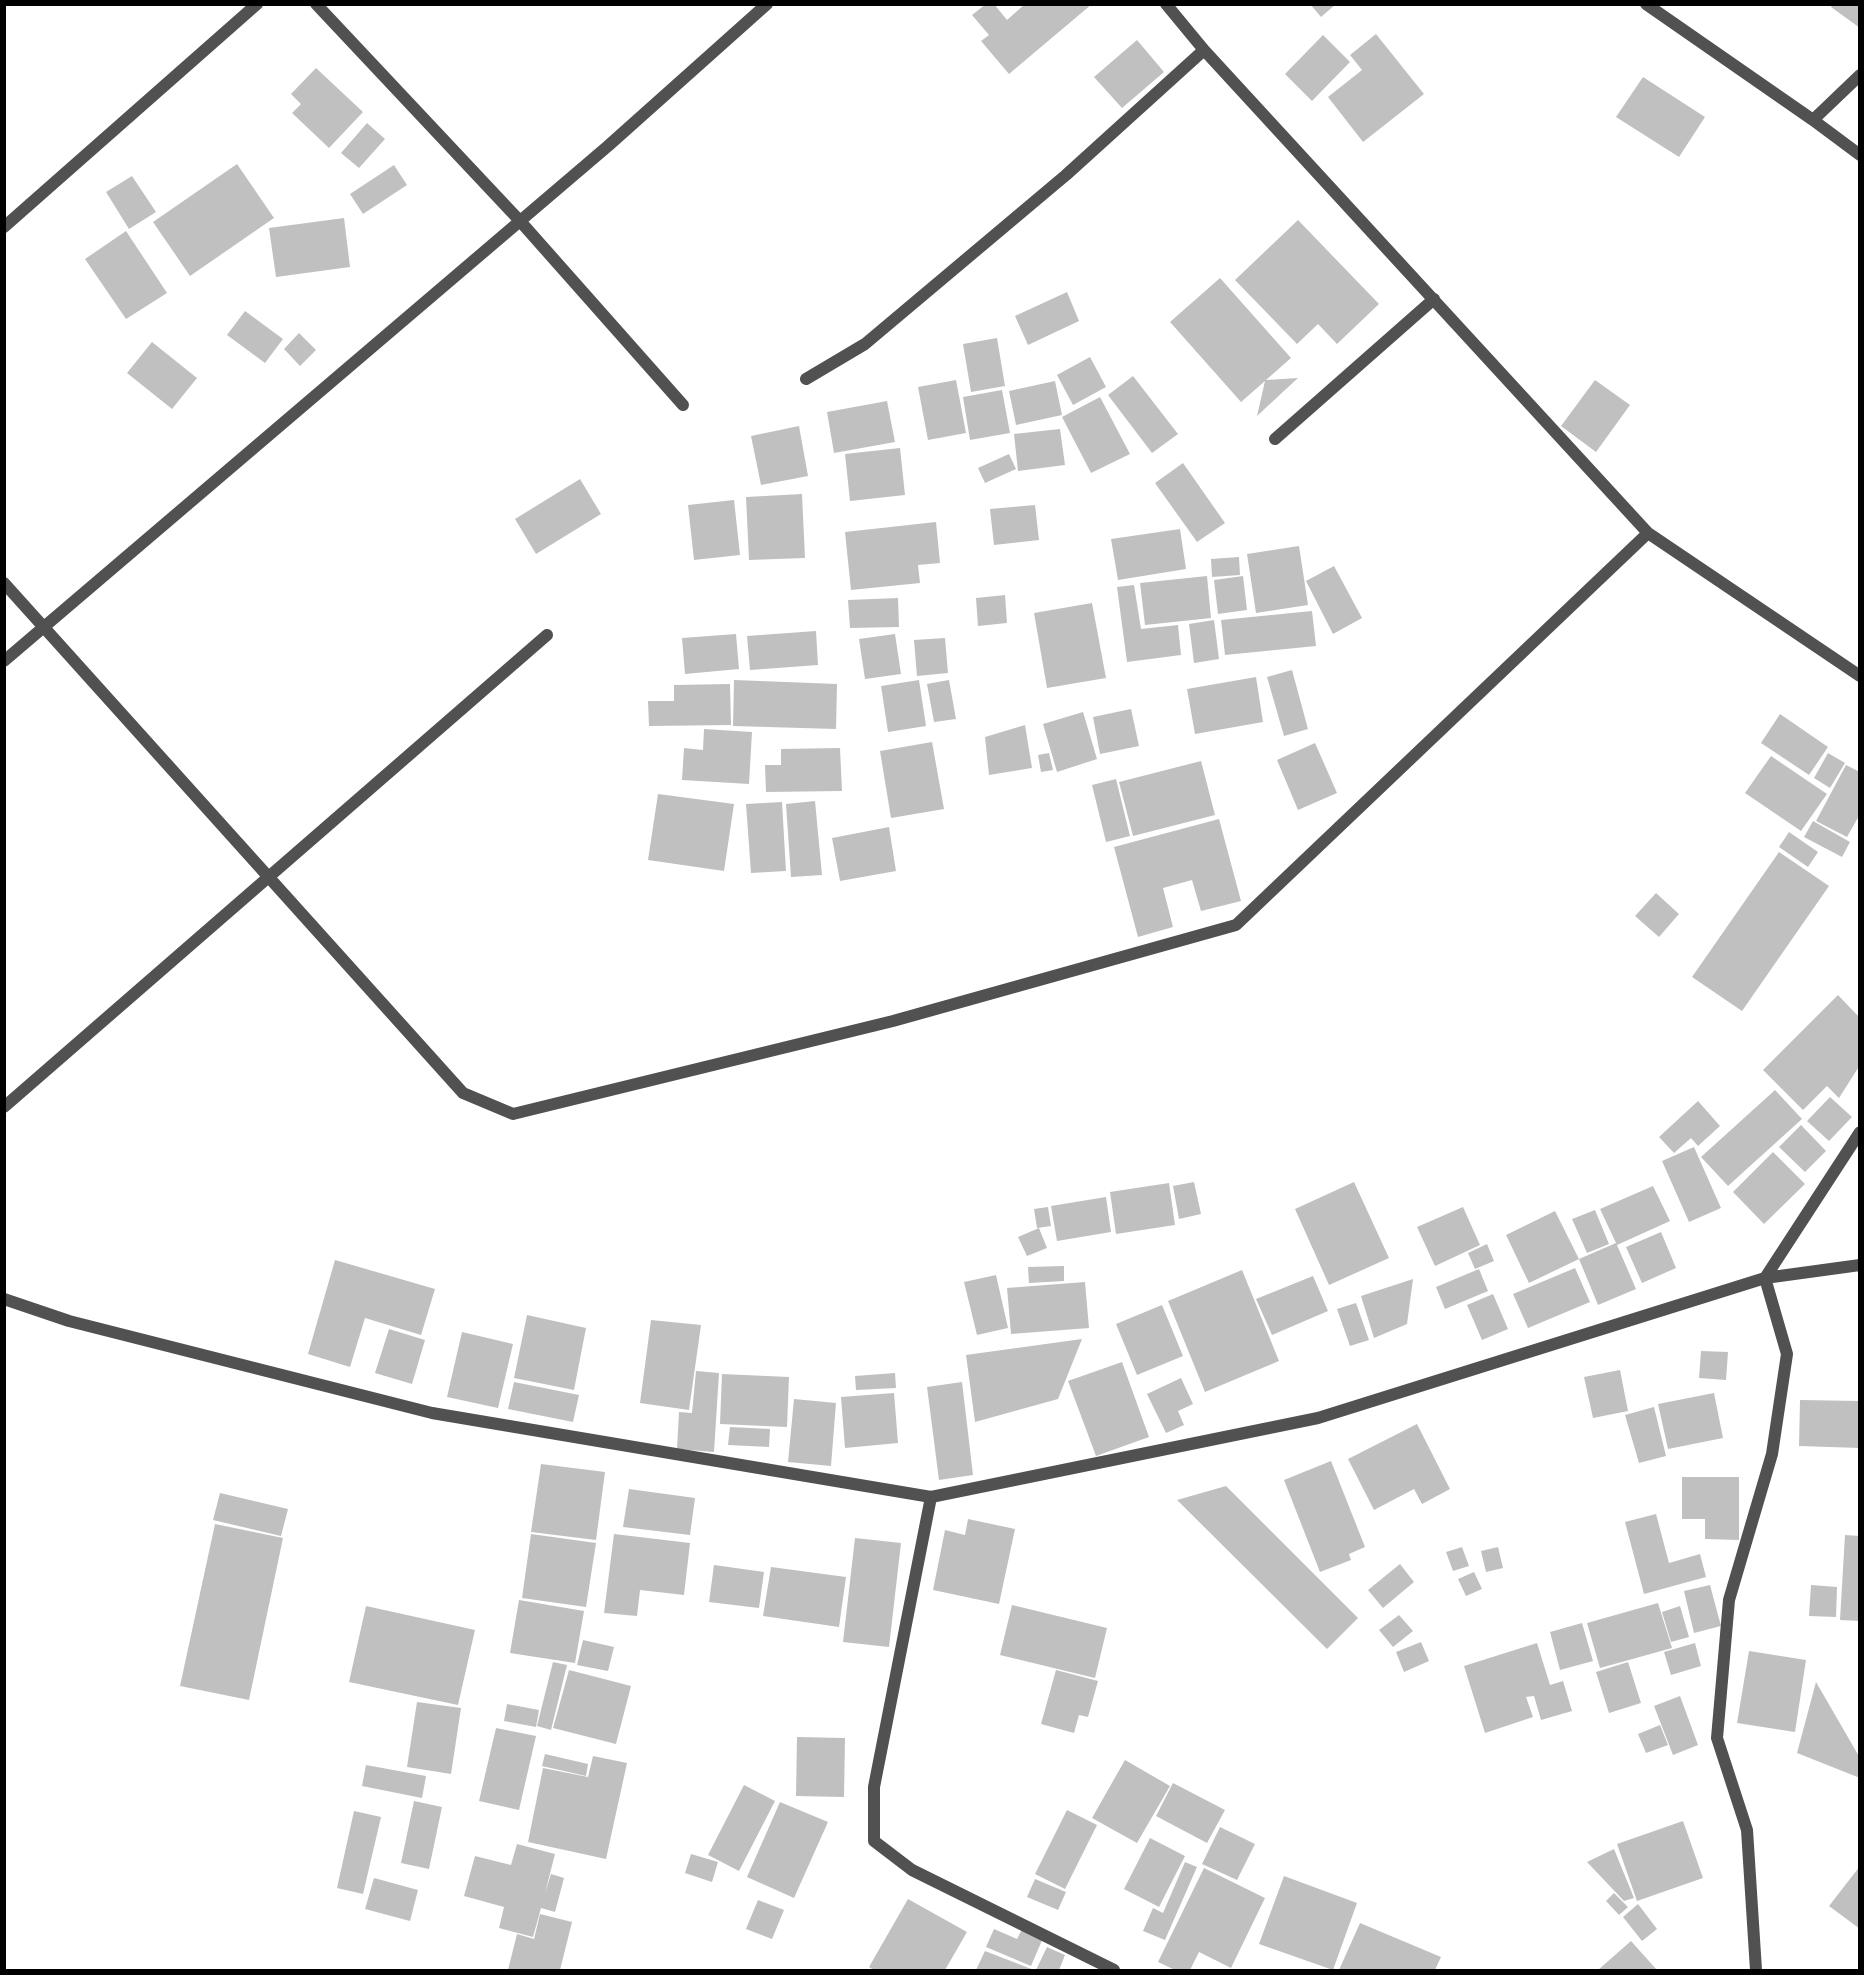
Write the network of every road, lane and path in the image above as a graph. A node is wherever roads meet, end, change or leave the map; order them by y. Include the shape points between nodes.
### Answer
1 (257, 4) edge
2 (316, 4) edge
3 (766, 4) edge
4 (1166, 4) edge
5 (1646, 4) edge
6 (1204, 50) junction
7 (1860, 75) edge
8 (1813, 120) junction
9 (1860, 154) edge
10 (520, 221) junction
11 (4, 227) edge
12 (1434, 299) junction
13 (806, 379) dead end
14 (683, 405) dead end
15 (1275, 439) dead end
16 (1648, 533) junction
17 (4, 583) edge
18 (44, 627) junction
19 (547, 634) dead end
20 (4, 662) edge
21 (1860, 676) edge
22 (269, 876) junction
23 (4, 1107) edge
24 (1860, 1132) edge
25 (1860, 1265) edge
26 (1765, 1278) junction
27 (4, 1299) edge
28 (931, 1497) junction
29 (1114, 1971) edge
30 (1756, 1971) edge

1 - 11 street
2 - 10 street
3 - 10 street
4 - 6 street
5 - 8 street
6 - 12 street
6 - 13 street via 1066,175 865,344
7 - 8 street
8 - 9 street
10 - 14 street
10 - 18 street
12 - 15 street
12 - 16 street
16 - 21 street
16 - 22 street via 1236,926 882,1024 513,1114 463,1093
17 - 18 street
18 - 20 street
18 - 22 street
19 - 22 street
22 - 23 street
24 - 26 street
25 - 26 street
26 - 28 street via 1318,1418
26 - 30 street via 1787,1354 1773,1454 1729,1600 1717,1738 1747,1830
27 - 28 street via 69,1321 432,1413
28 - 29 street via 874,1787 874,1841 912,1870

